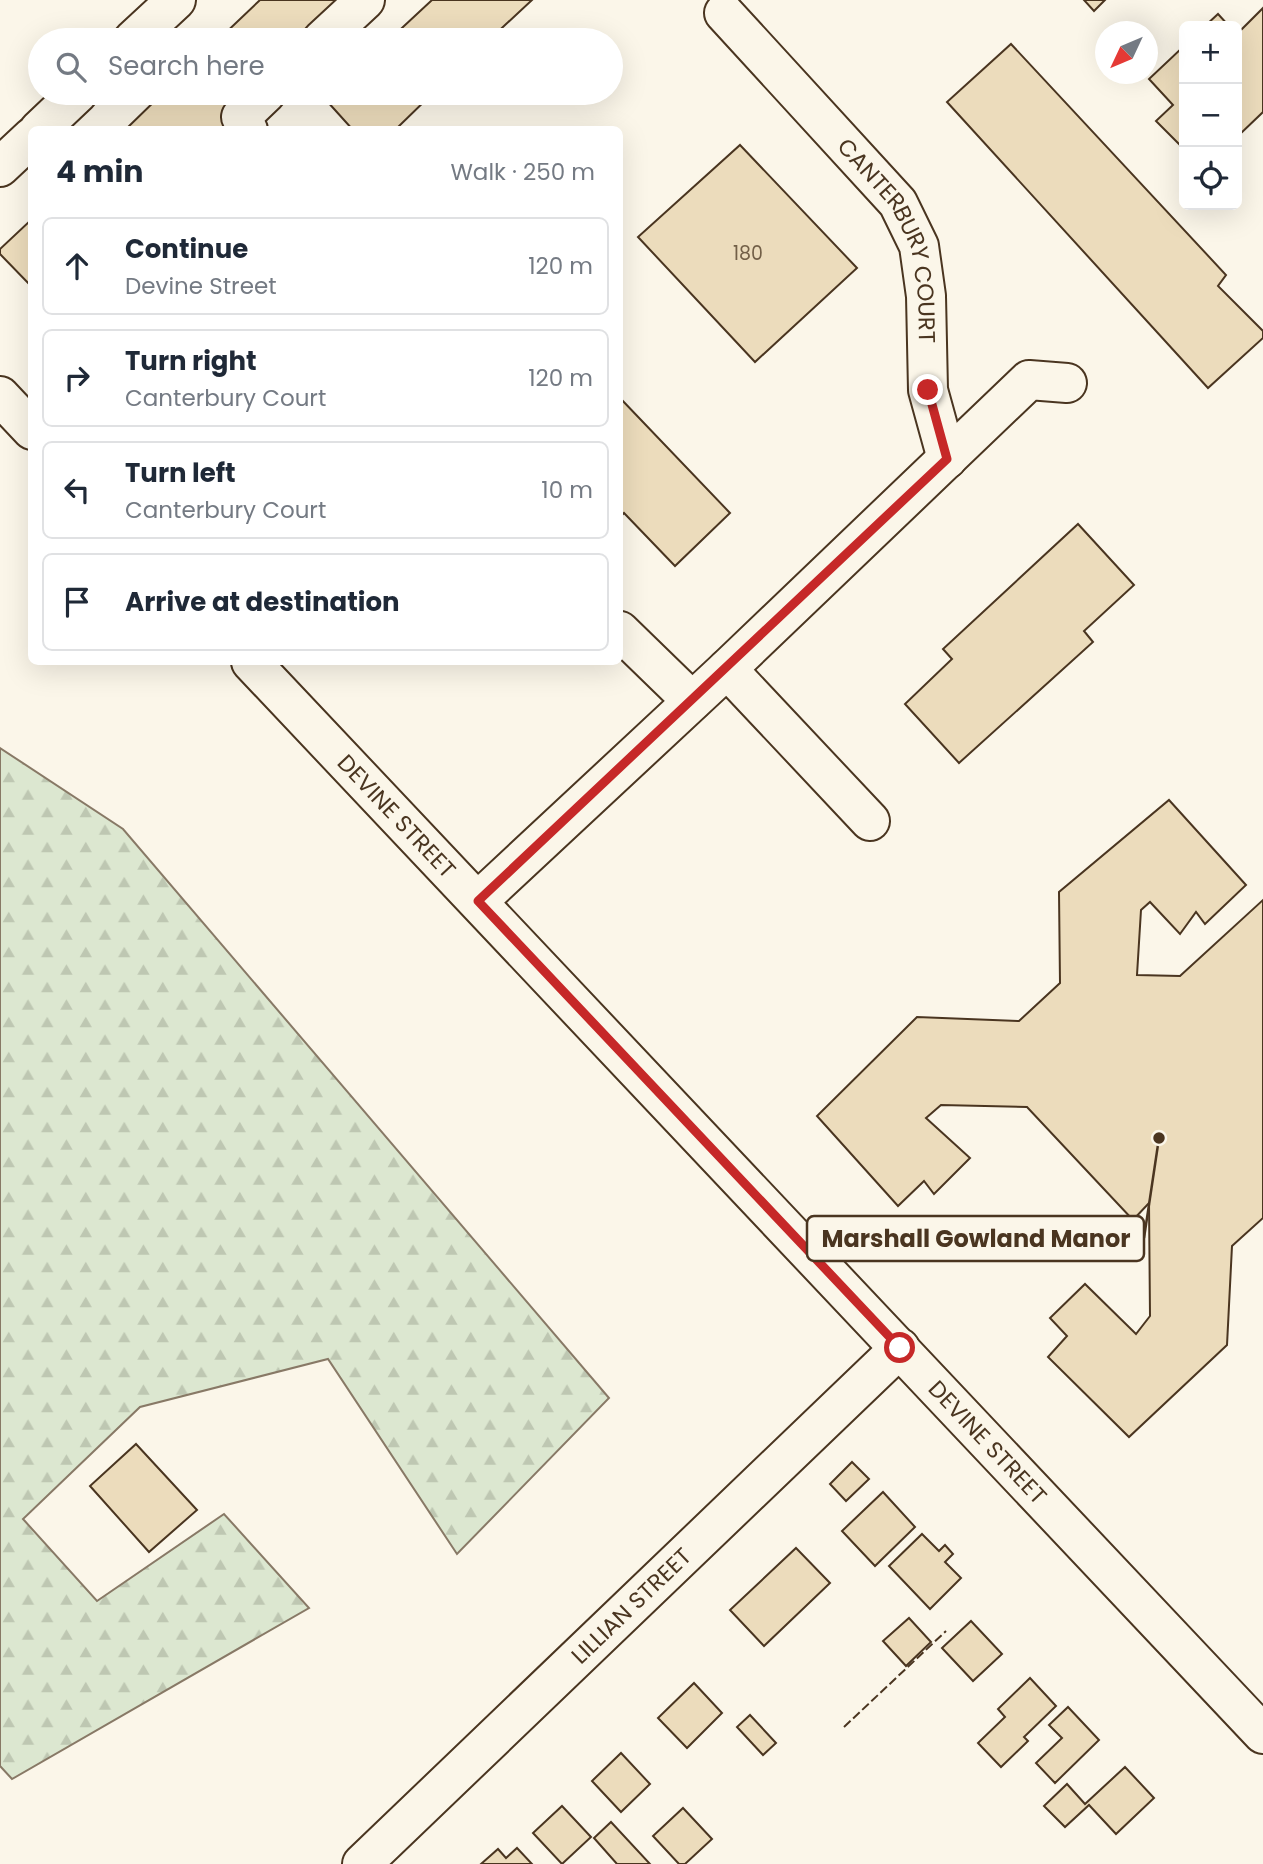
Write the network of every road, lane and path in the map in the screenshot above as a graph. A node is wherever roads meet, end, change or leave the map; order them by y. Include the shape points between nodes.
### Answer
1 (176, 0) edge
2 (365, 0) edge
3 (724, 13) dead end
4 (146, 28) edge
5 (335, 28) edge
6 (65, 105) edge
7 (254, 105) edge
8 (43, 126) edge
9 (246, 126) edge
10 (28, 141) edge
11 (0, 167) edge
12 (1068, 383) dead end
13 (947, 459) junction
14 (623, 634) edge
15 (254, 665) edge
16 (727, 669) junction
17 (692, 701) junction
18 (870, 821) dead end
19 (478, 901) junction
20 (900, 1348) junction
21 (1263, 1734) edge
22 (362, 1864) edge

1 - 4 street
2 - 5 street
3 - 13 street, CANTERBURY COURT via 898,203 919,246 926,296 928,390
6 - 8 street
7 - 9 street via 241,117
10 - 11 street
12 - 13 street via 1029,380
13 - 16 street
14 - 17 street
15 - 19 street, DEVINE STREET
16 - 17 street
16 - 18 street
17 - 19 street
19 - 20 street, DEVINE STREET
20 - 21 street, DEVINE STREET
20 - 22 street, LILLIAN STREET

